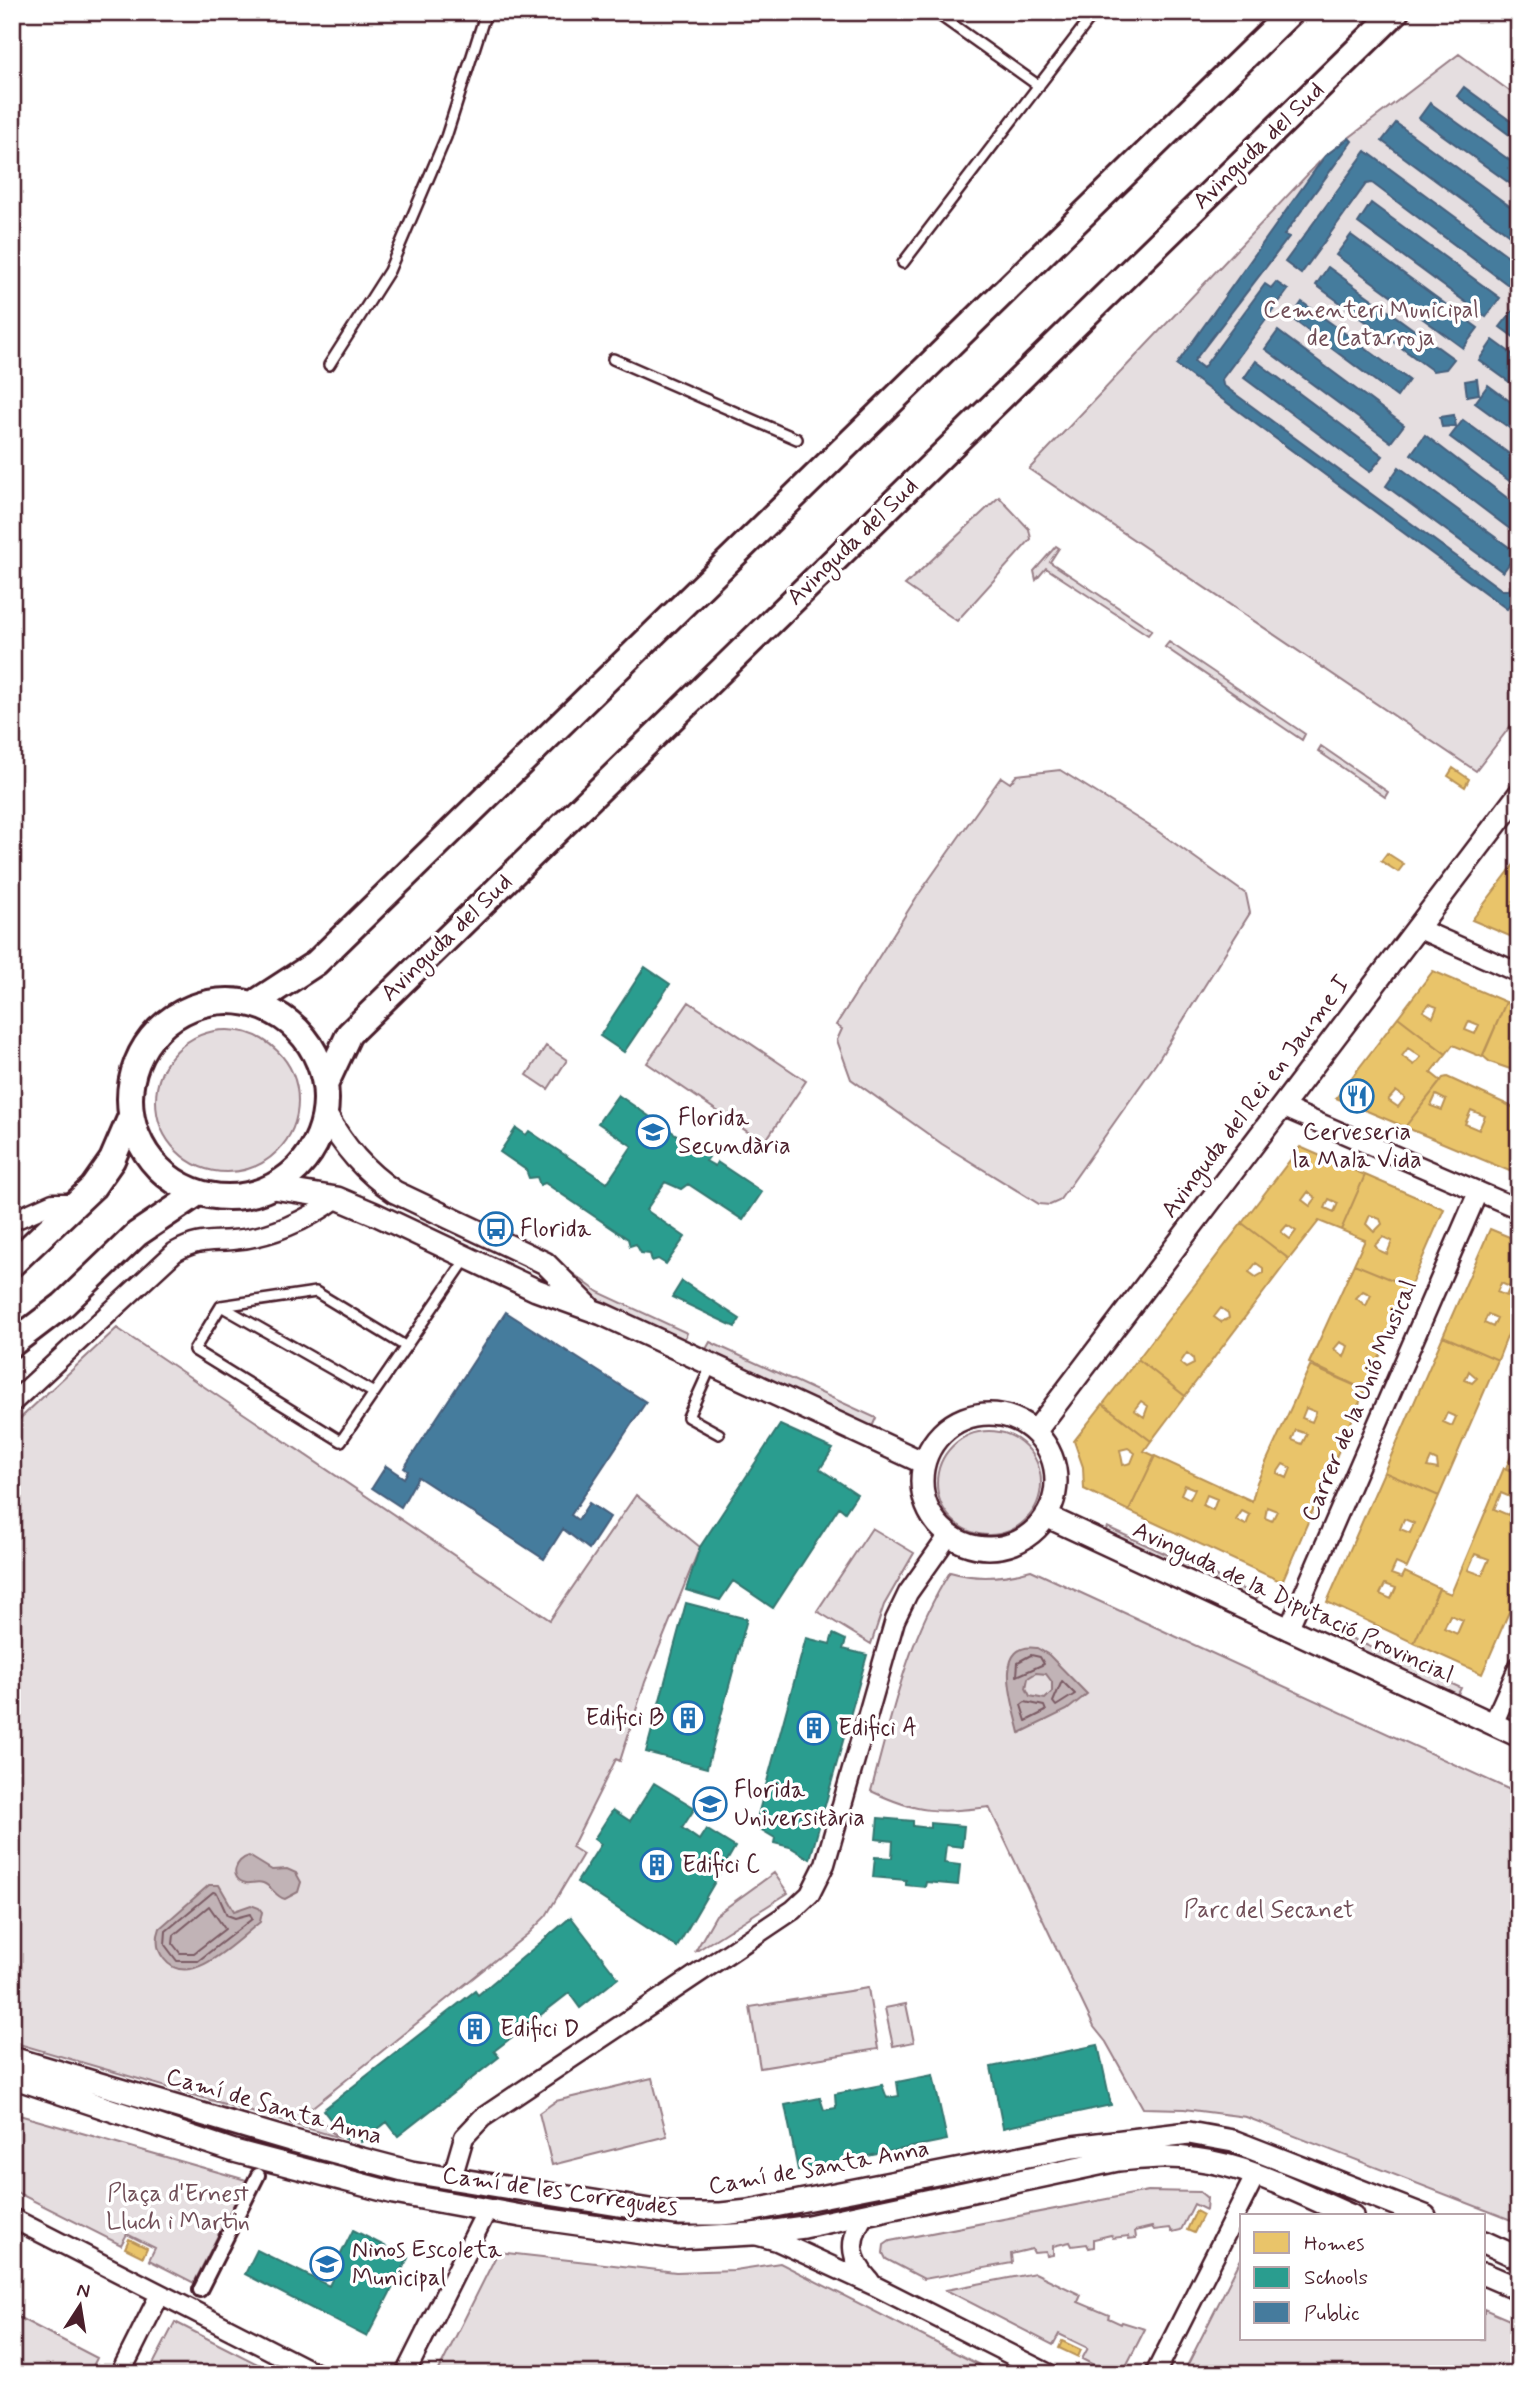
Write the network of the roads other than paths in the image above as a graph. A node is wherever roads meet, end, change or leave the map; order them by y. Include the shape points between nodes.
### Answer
1 (486, 12) edge
2 (935, 12) edge
3 (1095, 12) edge
4 (1290, 12) edge
5 (1396, 12) edge
6 (1039, 86) junction
7 (903, 263) dead end
8 (613, 359) dead end
9 (328, 365) dead end
10 (797, 439) dead end
11 (1519, 794) edge
12 (1417, 928) junction
13 (1519, 973) edge
14 (253, 1004) junction
15 (326, 1083) junction
16 (1282, 1107) junction
17 (326, 1115) junction
18 (131, 1116) junction
19 (273, 1188) junction
20 (1478, 1192) junction
21 (198, 1193) junction
22 (337, 1198) junction
23 (77, 1203) junction
24 (1519, 1209) edge
25 (12, 1221) edge
26 (467, 1257) junction
27 (12, 1264) edge
28 (221, 1306) junction
29 (602, 1314) junction
30 (12, 1344) edge
31 (405, 1346) junction
32 (711, 1366) junction
33 (374, 1393) junction
34 (12, 1403) edge
35 (1035, 1432) junction
36 (719, 1434) dead end
37 (924, 1463) junction
38 (1046, 1516) junction
39 (949, 1535) junction
40 (1288, 1630) junction
41 (1519, 1666) edge
42 (1493, 1724) junction
43 (1519, 1736) edge
44 (12, 2058) edge
45 (12, 2077) edge
46 (1256, 2174) junction
47 (258, 2175) dead end
48 (452, 2178) junction
49 (487, 2210) junction
50 (866, 2213) junction
51 (1347, 2214) edge
52 (1419, 2214) edge
53 (12, 2218) edge
54 (752, 2234) junction
55 (1486, 2243) edge
56 (1519, 2258) edge
57 (1486, 2275) edge
58 (875, 2286) junction
59 (1519, 2289) edge
60 (200, 2290) dead end
61 (160, 2294) junction
62 (120, 2374) edge
63 (317, 2374) edge
64 (405, 2374) edge
65 (1049, 2374) edge
66 (1155, 2374) edge

1 - 9 lane via 446,137 389,271
2 - 6 lane
3 - 6 lane
4 - 14 main road via 316,963
5 - 15 main road, Avinguda del Sud via 349,1034
6 - 7 lane
8 - 10 lane
11 - 12 street, Avinguda del Rei en Jaume I
12 - 13 street
12 - 16 street, Avinguda del Rei en Jaume I
14 - 15 main road via 279,1015 301,1033 317,1056
14 - 18 main road via 223,1001 195,1006 165,1023 143,1048 134,1069
15 - 17 main road
16 - 20 street
16 - 35 street, Avinguda del Rei en Jaume I
17 - 19 main road via 317,1143 301,1166
17 - 29 street via 344,1146 375,1178 395,1192 545,1262
18 - 21 main road via 153,1164 173,1182
18 - 23 main road via 112,1160
19 - 21 main road via 225,1198
19 - 22 street
20 - 24 street
20 - 40 street, Carrer de la Unió Musical
21 - 30 main road via 137,1234 63,1305
22 - 26 street
22 - 34 street via 316,1214 259,1236 197,1240 175,1252
23 - 25 street via 53,1203
23 - 27 main road
26 - 29 street via 536,1290
26 - 31 lane
28 - 31 lane via 316,1293
28 - 33 lane
28 - 33 lane via 194,1350 341,1441
29 - 32 street
31 - 33 lane
32 - 36 lane via 688,1417
32 - 37 street
35 - 37 street via 1009,1417 980,1414 944,1430
35 - 38 street via 1049,1450 1056,1472
37 - 39 street via 923,1493 928,1508
38 - 39 street via 1026,1537 999,1547 980,1547
38 - 40 street, Avinguda de la Diputació Provincial
39 - 48 street via 908,1593 895,1620 825,1864 810,1894 793,1910 482,2118 464,2137
40 - 42 street, Avinguda de la Diputació Provincial
41 - 42 street
42 - 43 street, Avinguda de la Diputació Provincial
44 - 48 street, Camí de Santa Anna via 324,2150
45 - 49 street, Camí de les Corregudes via 289,2167
46 - 50 street, Camí de les Corregudes via 1193,2158 1118,2160
46 - 51 street, Camí de les Corregudes
46 - 66 street
47 - 60 street
48 - 52 street, Camí de Santa Anna via 675,2214 721,2214 1073,2147 1189,2133 1233,2141
49 - 54 street, Camí de les Corregudes via 678,2238
49 - 64 street
50 - 54 street, Camí de les Corregudes
50 - 58 street via 851,2240 852,2251
53 - 61 street
54 - 58 street
55 - 56 street
57 - 59 street
58 - 65 street
61 - 62 street
61 - 63 street

